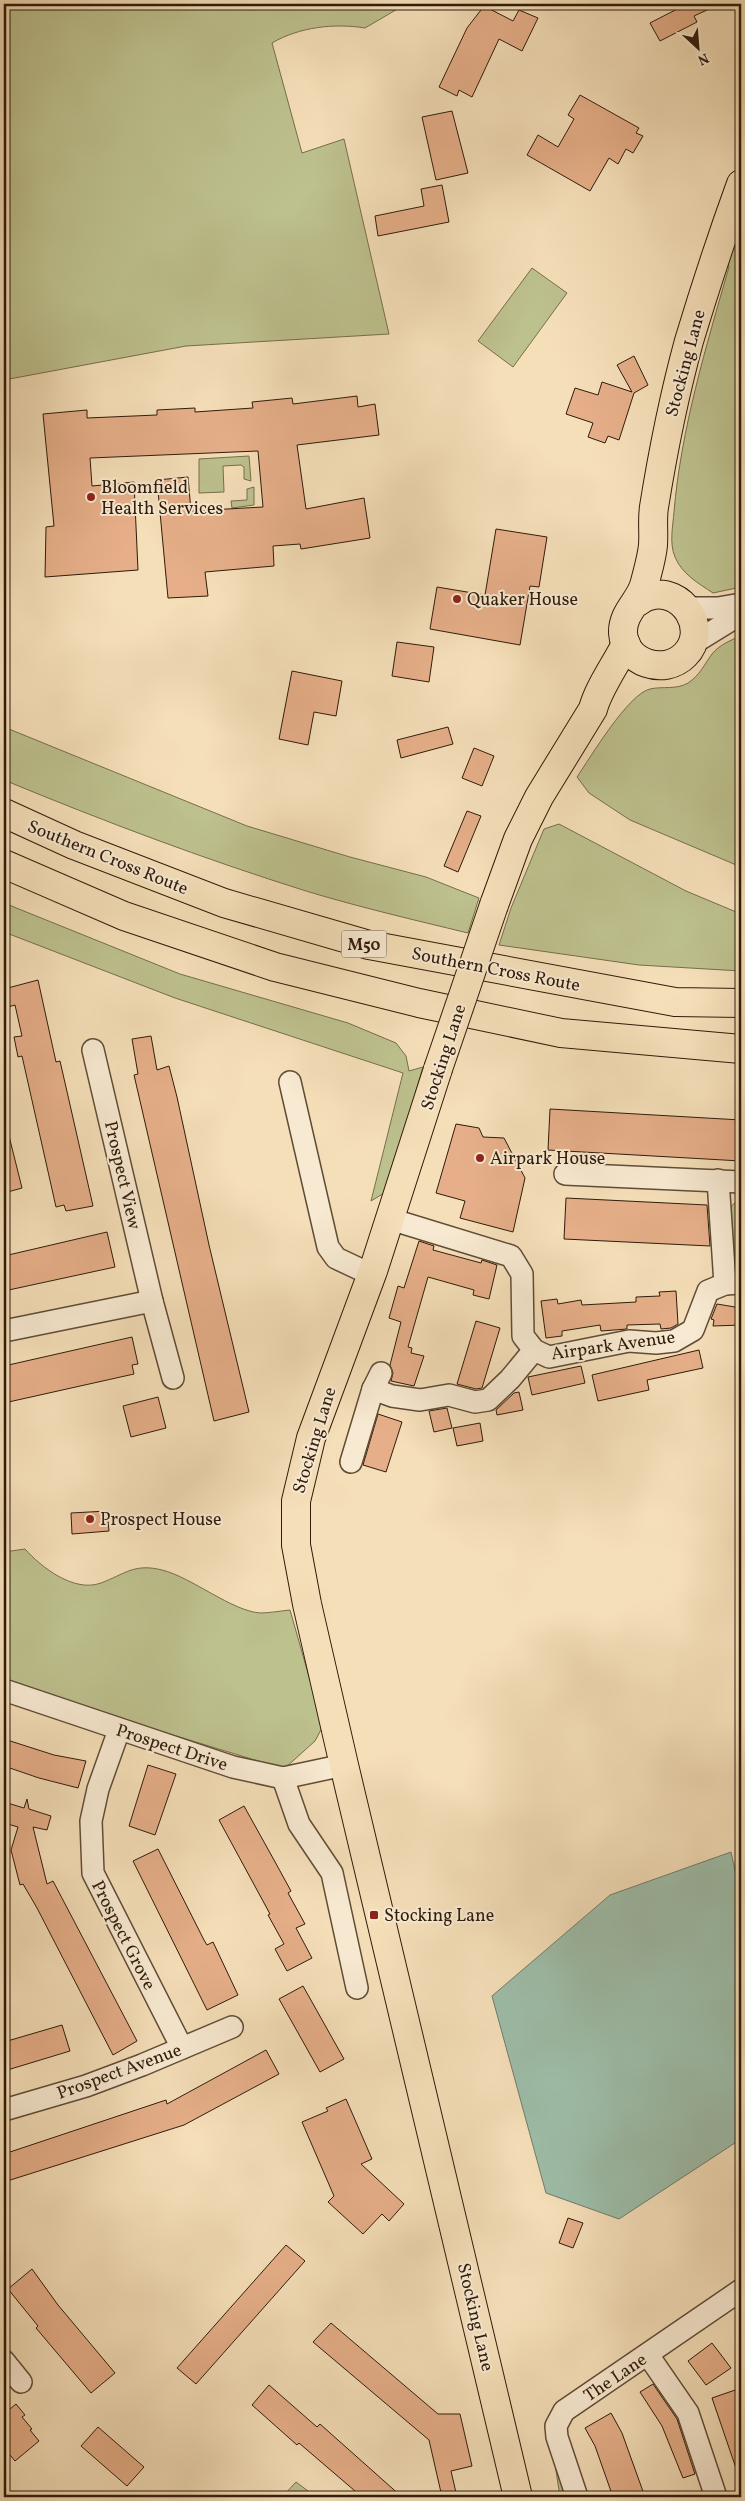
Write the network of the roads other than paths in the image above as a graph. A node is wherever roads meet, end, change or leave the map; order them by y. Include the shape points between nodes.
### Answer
1 (741, 184) edge
2 (653, 548) junction
3 (636, 603) junction
4 (682, 603) junction
5 (741, 604) edge
6 (741, 614) edge
7 (626, 644) junction
8 (692, 644) junction
9 (653, 666) junction
10 (594, 710) junction
11 (4, 814) edge
12 (4, 864) edge
13 (741, 1003) edge
14 (741, 1048) edge
15 (93, 1050) dead end
16 (290, 1082) dead end
17 (565, 1174) dead end
18 (718, 1180) junction
19 (741, 1182) edge
20 (390, 1219) junction
21 (372, 1275) junction
22 (733, 1284) edge
23 (152, 1301) junction
24 (4, 1331) edge
25 (534, 1350) junction
26 (173, 1378) dead end
27 (350, 1462) dead end
28 (4, 1690) edge
29 (120, 1730) junction
30 (344, 1765) junction
31 (283, 1778) junction
32 (356, 1988) dead end
33 (232, 2027) dead end
34 (182, 2048) junction
35 (4, 2110) edge
36 (741, 2290) edge
37 (648, 2354) junction
38 (4, 2361) edge
39 (21, 2382) dead end
40 (518, 2497) edge
41 (577, 2497) edge
42 (716, 2497) edge

1 - 2 main road, Stocking Lane via 710,269 674,396 654,510
2 - 3 main road, Stocking Lane via 642,593
2 - 4 main road, Stocking Lane via 664,575
3 - 4 main road via 648,596 663,594
3 - 7 main road, Stocking Lane via 624,622
4 - 5 street via 718,608
4 - 8 main road, Stocking Lane via 693,619 695,632
6 - 8 street
7 - 9 main road via 641,662
7 - 10 main road, Stocking Lane via 596,697
8 - 9 main road, Stocking Lane via 676,662
9 - 10 main road, Stocking Lane via 631,679
10 - 20 main road, Stocking Lane, bridge via 539,797 518,838
11 - 13 main road, Southern Cross Route / M50 via 224,903 369,945 676,1002
12 - 14 main road, M50 via 124,916 256,961 419,1003 561,1033
15 - 23 street, Prospect View
16 - 21 street via 328,1247 336,1258
17 - 18 street
18 - 19 street
18 - 22 street
20 - 21 main road, Stocking Lane
20 - 25 street, Airpark Avenue via 511,1256 522,1274 523,1336
21 - 30 main road, Stocking Lane via 311,1438 296,1501 296,1545 302,1579
22 - 25 street, Airpark Avenue via 708,1291 693,1330 674,1341 629,1341 549,1357
23 - 24 street
23 - 26 street, Prospect View
25 - 27 street via 488,1400 476,1402 449,1395 420,1400 377,1381
28 - 29 street, Prospect Drive
29 - 31 street, Prospect Drive via 233,1767
29 - 34 street, Prospect Grove via 98,1789 91,1821 93,1873
30 - 31 street, Prospect Drive
30 - 40 main road, Stocking Lane
31 - 32 street via 299,1824 332,1873
33 - 34 street, Prospect Avenue
34 - 35 street, Prospect Avenue via 86,2086
36 - 37 street, The Lane
37 - 41 street, The Lane via 560,2416 556,2426 557,2437
37 - 42 street via 688,2413
38 - 39 street

